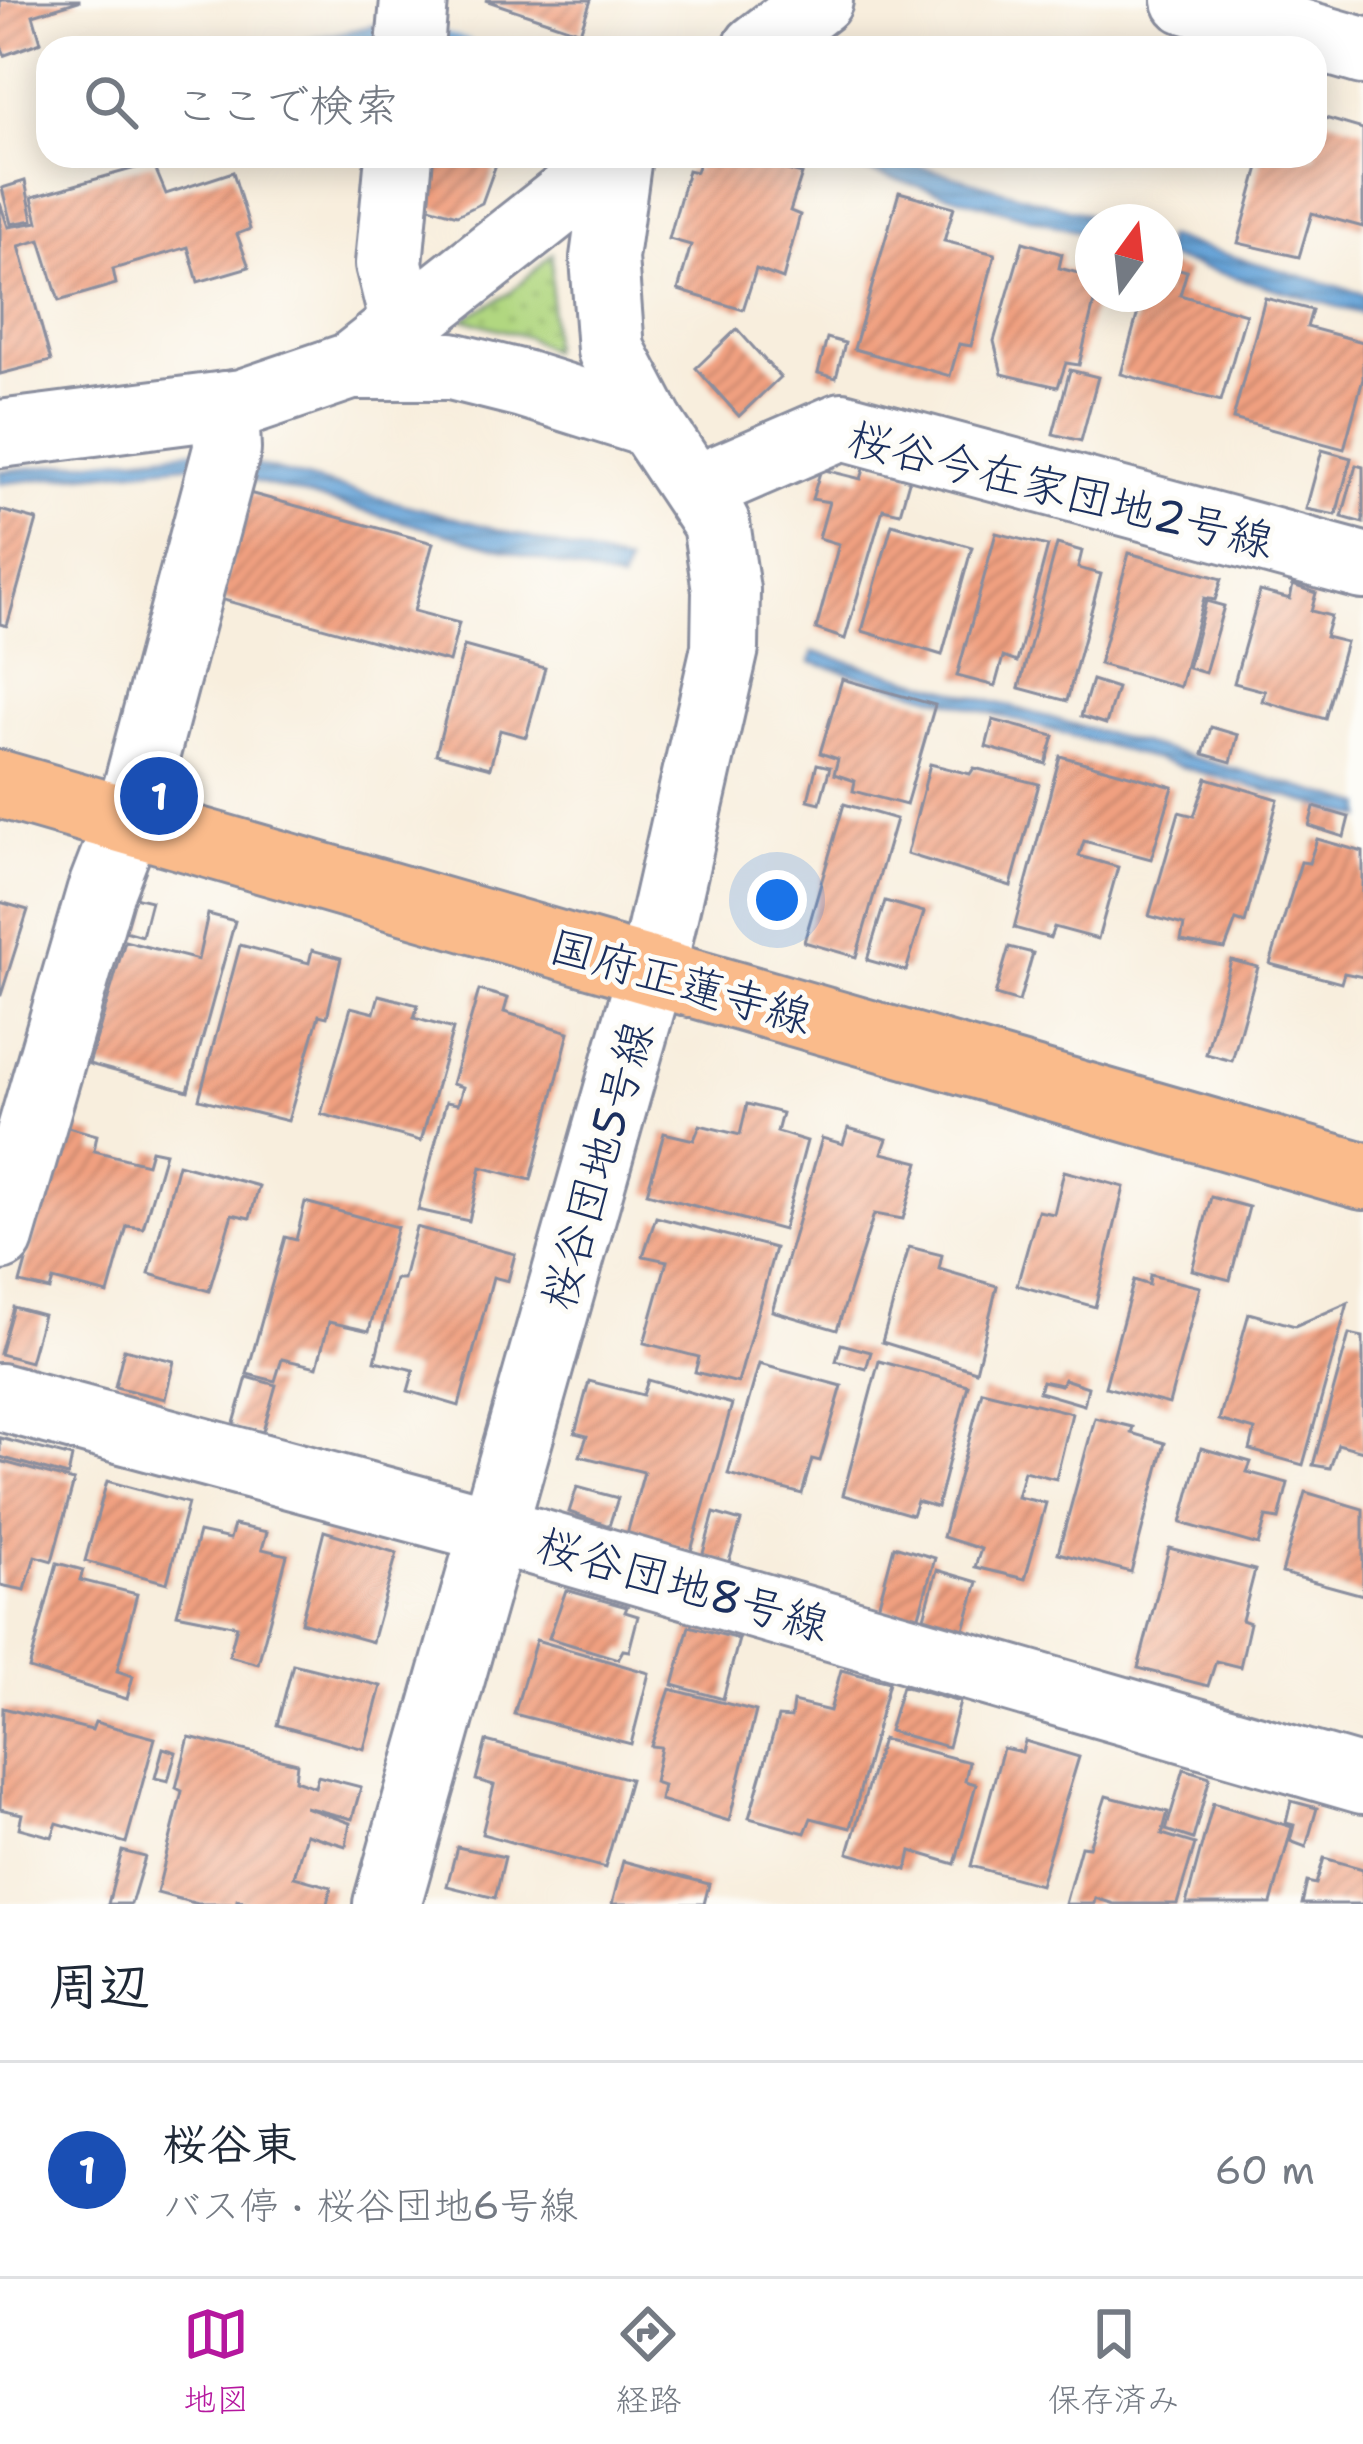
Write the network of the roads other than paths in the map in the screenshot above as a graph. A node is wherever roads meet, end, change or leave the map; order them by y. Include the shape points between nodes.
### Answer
1 (414, 0) edge
2 (819, 0) edge
3 (1186, 0) edge
4 (411, 36) edge
5 (773, 36) edge
6 (1311, 36) edge
7 (1327, 41) edge
8 (1363, 51) edge
9 (399, 168) edge
10 (604, 168) edge
11 (617, 168) edge
12 (404, 324) junction
13 (351, 367) junction
14 (225, 405) junction
15 (650, 424) junction
16 (0, 434) edge
17 (696, 489) junction
18 (1363, 566) edge
19 (0, 784) edge
20 (128, 821) junction
21 (651, 973) junction
22 (1363, 1176) edge
23 (0, 1238) edge
24 (0, 1397) edge
25 (494, 1529) junction
26 (1363, 1780) edge
27 (387, 1904) edge

1 - 4 street
2 - 5 street
3 - 6 street
7 - 8 street
9 - 12 street via 389,264
10 - 12 street
11 - 15 street, 桜谷団地5号線 via 604,258 611,350
12 - 13 street
13 - 14 street
13 - 15 street via 451,367
14 - 16 street
14 - 20 street via 227,449
15 - 17 street, 桜谷団地5号線
17 - 18 street, 桜谷今在家団地2号線 via 842,426
17 - 21 street, 桜谷団地5号線 via 716,523 725,648
19 - 20 main road, 国府正蓮寺線
20 - 21 main road, 国府正蓮寺線
20 - 23 street
21 - 22 main road, 国府正蓮寺線
21 - 25 street, 桜谷団地5号線
24 - 25 street, 桜谷団地8号線
25 - 26 street, 桜谷団地8号線
25 - 27 street, 桜谷団地5号線

